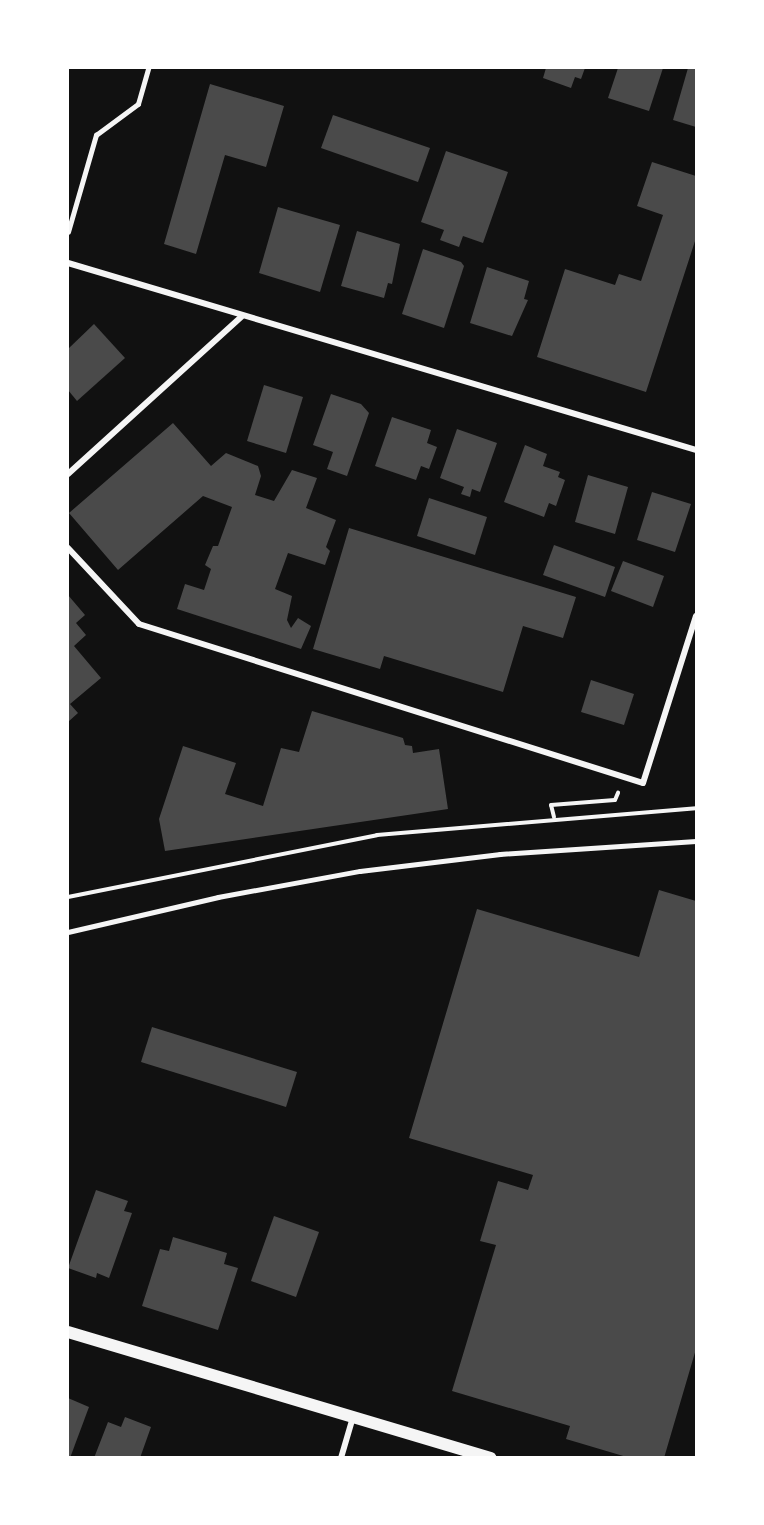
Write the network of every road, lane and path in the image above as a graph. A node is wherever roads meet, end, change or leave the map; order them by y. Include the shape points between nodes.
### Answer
1 (148, 68) edge
2 (68, 232) edge
3 (68, 263) edge
4 (241, 317) junction
5 (696, 450) edge
6 (68, 474) edge
7 (68, 548) edge
8 (696, 616) edge
9 (624, 777) junction
10 (696, 808) edge
11 (554, 817) junction
12 (696, 841) edge
13 (68, 897) edge
14 (68, 932) edge
15 (68, 1332) edge
16 (353, 1416) junction
17 (341, 1458) edge
18 (492, 1458) edge

1 - 2 lane via 138,104 96,135
3 - 4 street
4 - 5 street
4 - 6 street
7 - 9 street via 139,624
8 - 9 street via 643,783
9 - 11 path via 615,800 551,805
10 - 11 path
11 - 13 path via 377,835
12 - 14 lane via 500,854 360,871 218,897
15 - 16 main road
16 - 17 street
16 - 18 main road

